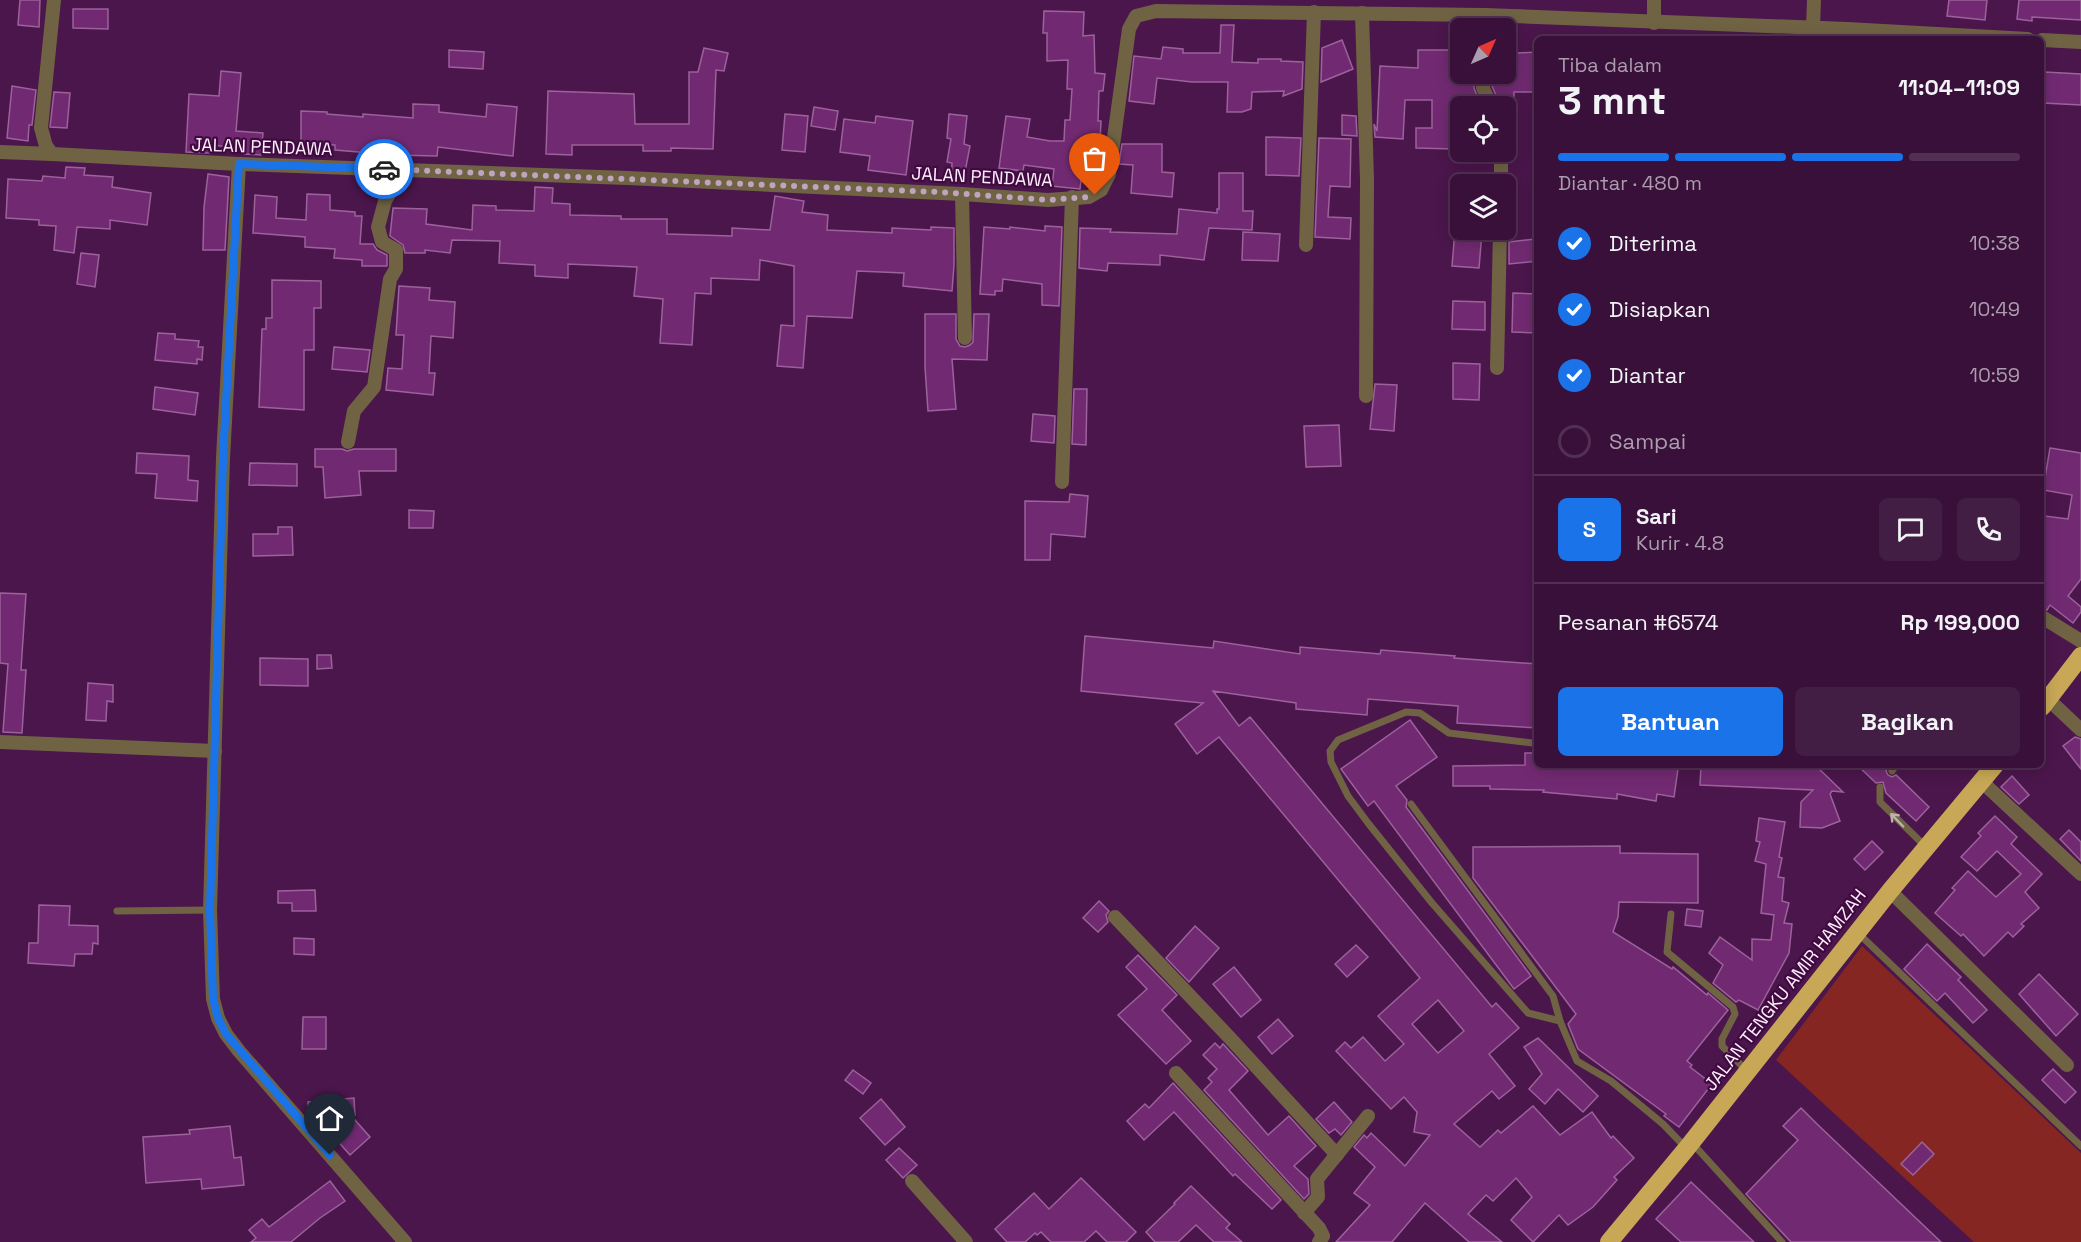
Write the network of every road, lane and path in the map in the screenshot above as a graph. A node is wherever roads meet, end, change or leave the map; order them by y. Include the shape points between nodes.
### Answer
1 (54, 0) edge
2 (1654, 0) edge
3 (1814, 0) edge
4 (1314, 12) junction
5 (1362, 13) junction
6 (1450, 19) edge
7 (1516, 22) edge
8 (1654, 22) junction
9 (1813, 28) junction
10 (1884, 35) edge
11 (1920, 36) edge
12 (2044, 40) edge
13 (2081, 42) edge
14 (0, 152) edge
15 (52, 154) junction
16 (239, 164) junction
17 (393, 170) junction
18 (962, 194) junction
19 (1072, 197) junction
20 (1500, 240) edge
21 (1306, 245) dead end
22 (965, 338) dead end
23 (1497, 369) dead end
24 (1366, 396) dead end
25 (348, 442) dead end
26 (1062, 482) dead end
27 (2044, 618) edge
28 (2081, 641) edge
29 (2081, 656) edge
30 (2045, 703) edge
31 (2081, 730) edge
32 (0, 742) edge
33 (1533, 743) dead end
34 (214, 751) junction
35 (1992, 768) edge
36 (1980, 780) junction
37 (1880, 787) dead end
38 (1412, 804) dead end
39 (1926, 847) junction
40 (2081, 874) edge
41 (1890, 891) junction
42 (210, 910) junction
43 (117, 911) dead end
44 (1671, 914) dead end
45 (1115, 916) dead end
46 (1858, 933) junction
47 (1560, 1021) junction
48 (2067, 1065) dead end
49 (1748, 1071) junction
50 (1176, 1073) dead end
51 (1368, 1116) dead end
52 (1689, 1145) junction
53 (2081, 1146) edge
54 (1337, 1155) junction
55 (912, 1181) dead end
56 (1304, 1213) junction
57 (405, 1242) edge
58 (966, 1242) edge
59 (1319, 1242) edge
60 (1609, 1242) edge
61 (1782, 1242) edge

1 - 15 street via 41,128
2 - 8 street
3 - 9 street
4 - 5 street, JALAN PENDAWA
4 - 19 street, JALAN PENDAWA via 1171,10 1136,16 1127,38 1106,183 1095,195
4 - 21 street
5 - 6 street, JALAN PENDAWA
5 - 24 street via 1367,180
7 - 8 street, JALAN PENDAWA
8 - 9 street, JALAN PENDAWA
9 - 10 street, JALAN PENDAWA
10 - 11 street, JALAN PENDAWA
12 - 13 street
14 - 15 street, JALAN PENDAWA
15 - 16 street, JALAN PENDAWA
16 - 17 street, JALAN PENDAWA
16 - 34 street via 223,458
17 - 18 street, JALAN PENDAWA
17 - 25 street via 393,187 378,227 382,242 396,250 396,269 390,279 374,387 354,411
18 - 19 street, JALAN PENDAWA via 1048,200
18 - 22 street
19 - 26 street
20 - 23 street
27 - 28 street
29 - 30 highway
30 - 31 street
32 - 34 street
33 - 47 lane via 1449,733 1413,711 1338,740 1330,751 1331,762 1348,796 1432,903 1528,1013
34 - 42 street
35 - 36 highway, JALAN TENGKU AMIR HAMZAH
36 - 39 highway, JALAN TENGKU AMIR HAMZAH
36 - 40 street
39 -> 37 lane via 1880,802
38 - 47 lane via 1552,996
39 - 41 highway, JALAN TENGKU AMIR HAMZAH
41 - 46 highway, JALAN TENGKU AMIR HAMZAH
41 - 48 street
42 - 43 lane
42 - 57 street via 213,999 226,1034
44 - 49 lane via 1667,952 1733,1007 1735,1014 1722,1046
45 - 54 street
46 - 49 highway, JALAN TENGKU AMIR HAMZAH
46 - 53 lane
47 - 52 lane via 1577,1061 1611,1082
49 - 52 highway, JALAN TENGKU AMIR HAMZAH
50 - 56 street
51 - 54 street
52 - 60 highway, JALAN TENGKU AMIR HAMZAH
52 - 61 lane
54 - 56 street via 1317,1179 1318,1197
55 - 58 street
56 - 59 street via 1322,1233

